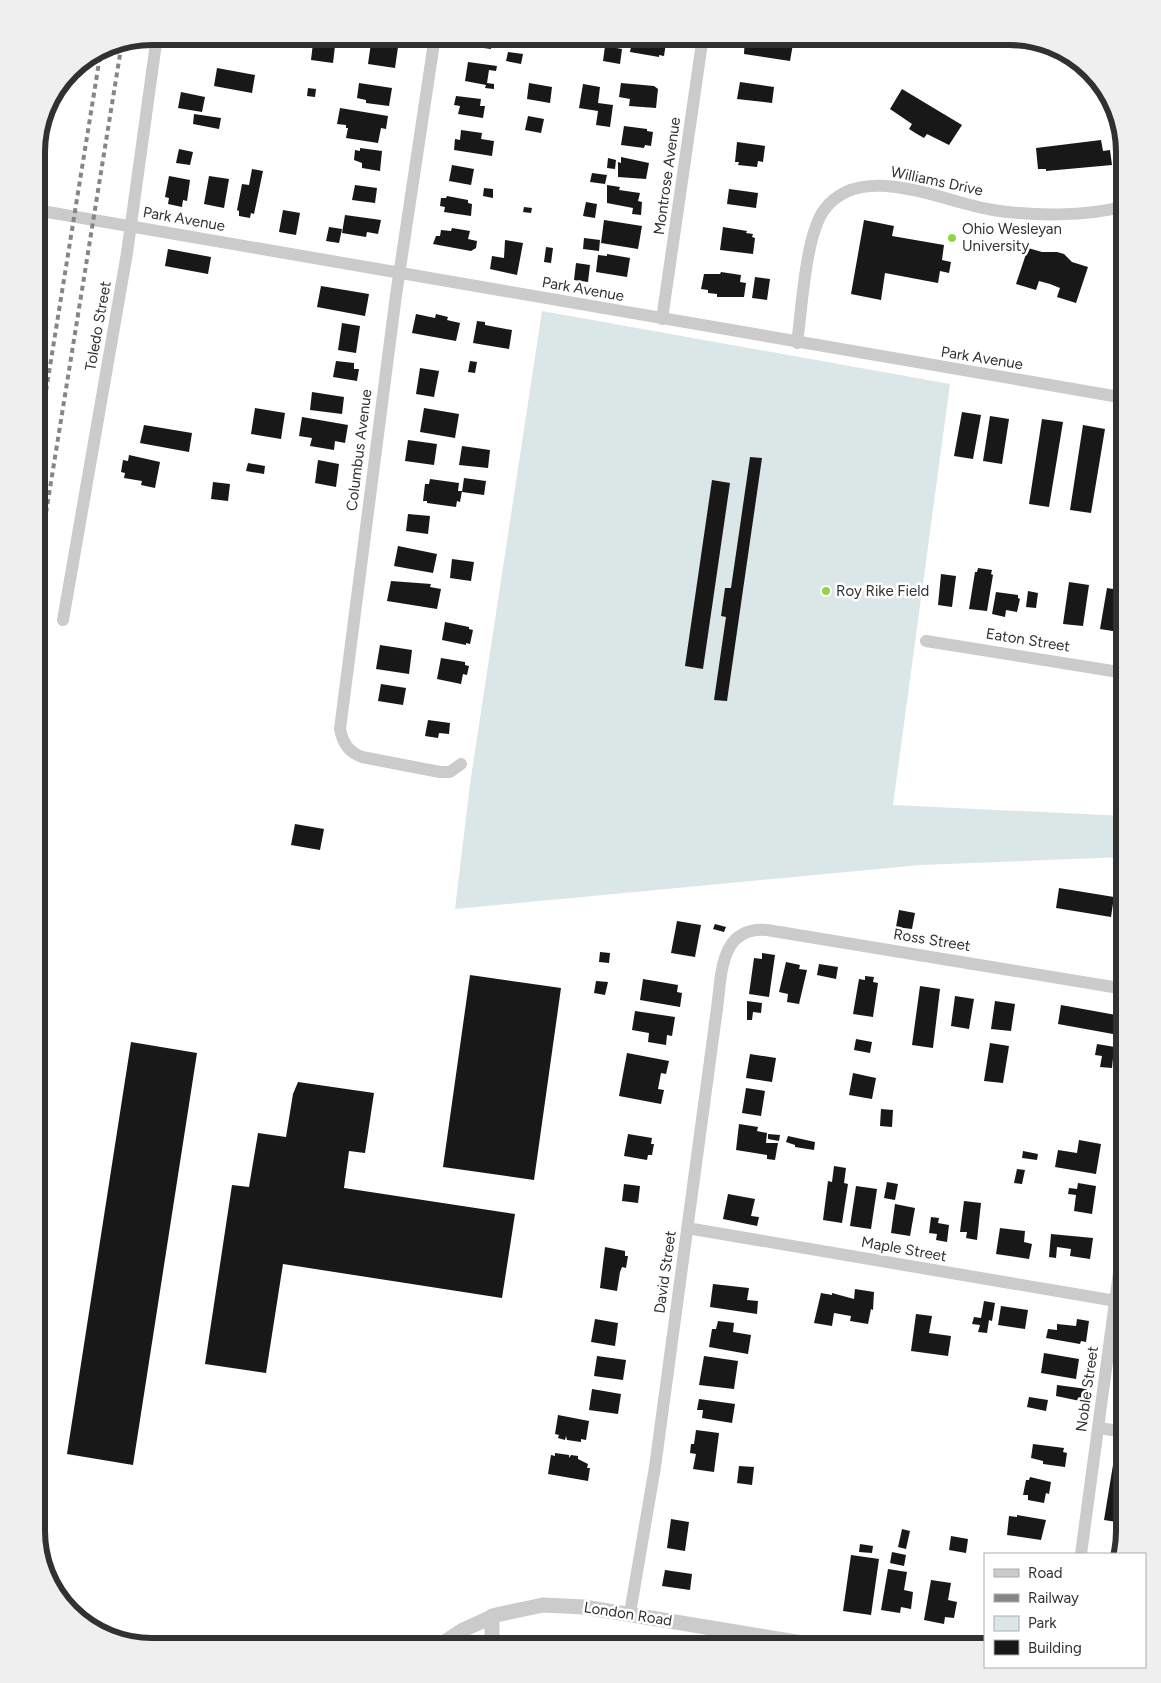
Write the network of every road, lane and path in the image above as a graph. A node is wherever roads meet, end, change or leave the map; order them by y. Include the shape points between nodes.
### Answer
1 (156, 45) edge
2 (434, 45) edge
3 (702, 45) edge
4 (1116, 207) edge
5 (45, 212) edge
6 (130, 226) junction
7 (401, 273) junction
8 (662, 319) junction
9 (797, 343) junction
10 (1116, 396) edge
11 (63, 620) dead end
12 (926, 641) dead end
13 (1116, 672) edge
14 (461, 764) dead end
15 (736, 938) joint
16 (1116, 988) edge
17 (687, 1228) junction
18 (1116, 1298) edge
19 (1116, 1317) edge
20 (1098, 1428) junction
21 (1116, 1431) edge
22 (1081, 1553) edge
23 (630, 1613) junction
24 (492, 1616) junction
25 (723, 1629) junction
26 (451, 1638) edge
27 (492, 1638) edge
28 (722, 1638) edge
29 (775, 1638) edge

1 - 6 street, Toledo Street
2 - 7 street, Columbus Avenue
3 - 8 street, Montrose Avenue
4 - 9 street, Williams Drive via 1046,214 992,210 887,184 852,190 824,210 811,240
5 - 6 street, Park Avenue
6 - 7 street, Park Avenue
6 - 11 street, Toledo Street
7 - 8 street, Park Avenue
7 - 14 street, Columbus Avenue via 340,729 346,747 362,757 440,772 450,772
8 - 9 street, Park Avenue
9 - 10 street, Park Avenue
12 - 13 street, Eaton Street
15 - 16 street, Ross Street via 749,930 767,930
15 - 17 street, David Street via 726,953
17 - 18 street, Maple Street
17 - 23 street, David Street via 655,1467
19 - 20 street, Noble Street
20 - 21 street
20 - 22 street, Noble Street
23 - 24 street, London Road via 543,1604
23 - 25 street, London Road
24 - 26 street, London Road
24 - 27 street
25 - 28 street
25 - 29 street, London Road

